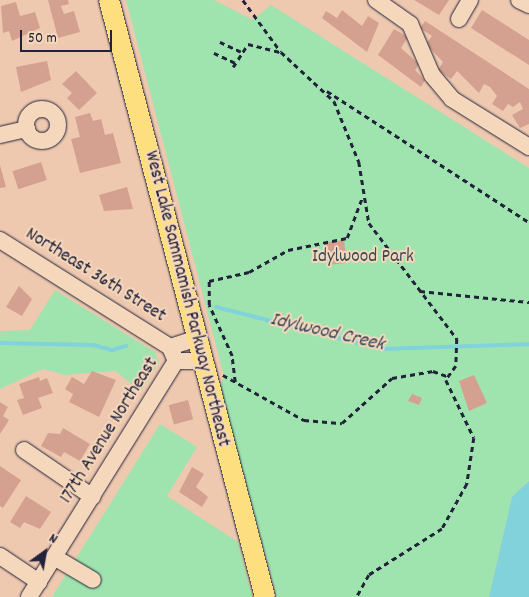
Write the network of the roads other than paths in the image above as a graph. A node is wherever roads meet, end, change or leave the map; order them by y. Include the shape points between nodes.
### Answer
1 (109, 0) edge
2 (376, 0) edge
3 (470, 0) edge
4 (519, 0) edge
5 (529, 5) edge
6 (458, 19) dead end
7 (26, 129) dead end
8 (0, 135) edge
9 (529, 147) edge
10 (0, 240) edge
11 (197, 338) junction
12 (173, 354) junction
13 (209, 366) junction
14 (24, 450) dead end
15 (93, 497) junction
16 (0, 556) edge
17 (54, 557) junction
18 (93, 580) dead end
19 (39, 582) junction
20 (29, 597) edge
21 (265, 597) edge

1 - 11 main road, West Lake Sammamish Parkway Northeast
2 - 9 street via 410,24 432,75 452,99
3 - 6 street
4 - 5 street
7 - 8 street
10 - 12 street, Northeast 36th Street
11 - 12 street, Northeast 36th Street
11 - 13 main road, West Lake Sammamish Parkway Northeast
12 - 13 street
12 - 15 street, 177th Avenue Northeast
13 - 21 main road, West Lake Sammamish Parkway Northeast
14 - 15 street
15 - 17 street, 177th Avenue Northeast
16 - 19 street
17 - 18 street
17 - 19 street, 177th Avenue Northeast
19 - 20 street, 177th Avenue Northeast

